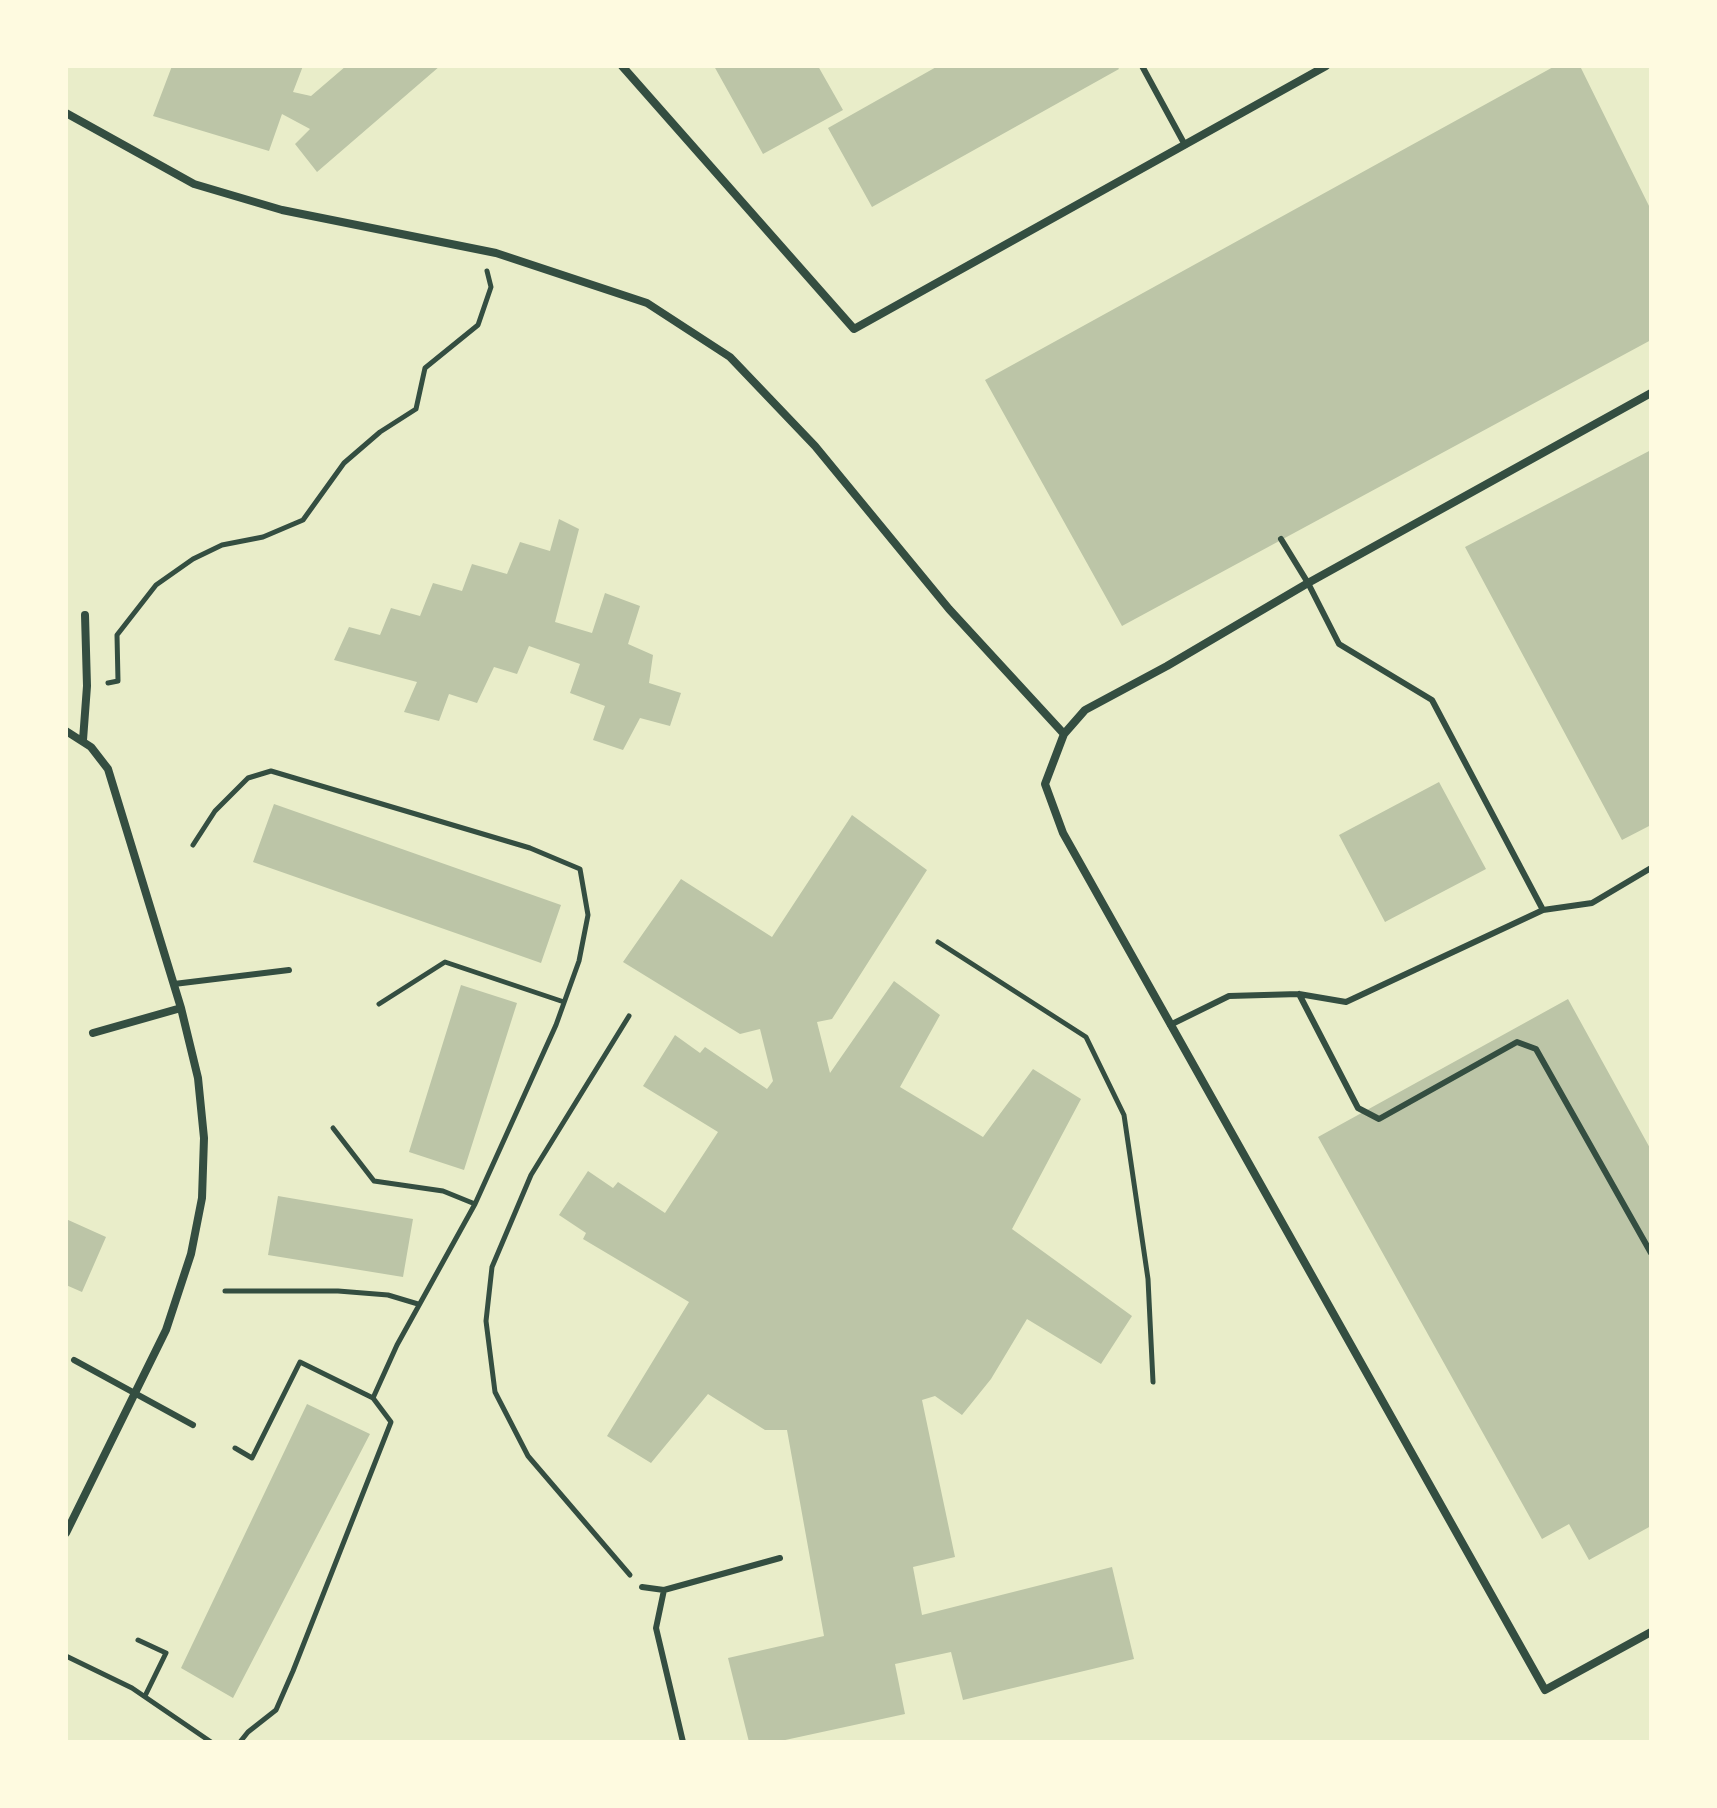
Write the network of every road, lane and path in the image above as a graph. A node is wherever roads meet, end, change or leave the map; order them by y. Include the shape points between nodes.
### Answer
1 (622, 66) edge
2 (1142, 66) edge
3 (1326, 66) edge
4 (66, 113) edge
5 (1185, 145) junction
6 (482, 249) junction
7 (1651, 393) edge
8 (1281, 539) dead end
9 (1308, 583) junction
10 (85, 615) dead end
11 (118, 681) dead end
12 (66, 731) edge
13 (1064, 734) junction
14 (83, 740) junction
15 (193, 845) dead end
16 (1651, 868) edge
17 (1543, 910) junction
18 (938, 942) dead end
19 (289, 970) dead end
20 (174, 984) junction
21 (1299, 994) junction
22 (564, 1002) junction
23 (379, 1004) dead end
24 (181, 1008) junction
25 (629, 1016) dead end
26 (1170, 1025) junction
27 (93, 1033) dead end
28 (333, 1128) dead end
29 (475, 1204) junction
30 (1651, 1253) edge
31 (225, 1291) dead end
32 (419, 1304) junction
33 (74, 1360) dead end
34 (1153, 1382) dead end
35 (136, 1392) junction
36 (373, 1398) junction
37 (193, 1425) dead end
38 (235, 1448) dead end
39 (66, 1533) edge
40 (780, 1558) dead end
41 (642, 1587) joint
42 (664, 1590) junction
43 (1651, 1632) edge
44 (138, 1640) dead end
45 (66, 1656) edge
46 (145, 1696) junction
47 (211, 1742) edge
48 (240, 1742) edge
49 (683, 1742) edge

1 - 5 street via 854,329
2 - 5 lane
3 - 5 street
4 - 6 street via 194,184 282,210
6 - 11 path via 491,287 478,325 425,368 416,409 344,463 303,520 263,537 222,545 156,585 117,635
6 - 13 street via 647,303 730,357 815,446 949,609
7 - 9 street
8 - 9 lane
9 - 13 street via 1085,710
9 - 17 lane via 1339,644 1432,700
10 - 14 street
12 - 14 street
13 - 26 street via 1045,784 1063,833
14 - 20 street via 108,769
15 - 22 path via 215,811 248,778 271,771 530,848 580,869 588,915
16 - 17 lane via 1592,903
17 - 21 lane via 1346,1002
18 - 34 path via 1086,1037 1124,1115 1148,1279
19 - 20 lane
20 - 24 street
21 - 26 lane via 1229,996
21 - 30 lane via 1358,1108 1379,1119 1517,1042 1536,1049
22 - 23 path via 445,962
22 - 29 path
24 - 27 street
24 - 35 street via 198,1078 202,1198 191,1254 166,1330
25 - 41 path via 531,1175 492,1267 486,1321 495,1392 528,1456
26 - 43 street via 1545,1690
28 - 29 path via 374,1181 443,1191
29 - 32 path
31 - 32 path via 338,1291
32 - 36 path
33 - 35 lane
35 - 37 lane
35 - 39 street
36 - 38 path via 300,1362 252,1458
36 - 48 path via 391,1422 332,1576 276,1710
40 - 42 lane
41 - 42 lane
42 - 49 lane via 656,1628
44 - 46 path via 166,1653
45 - 46 path
46 - 47 path

